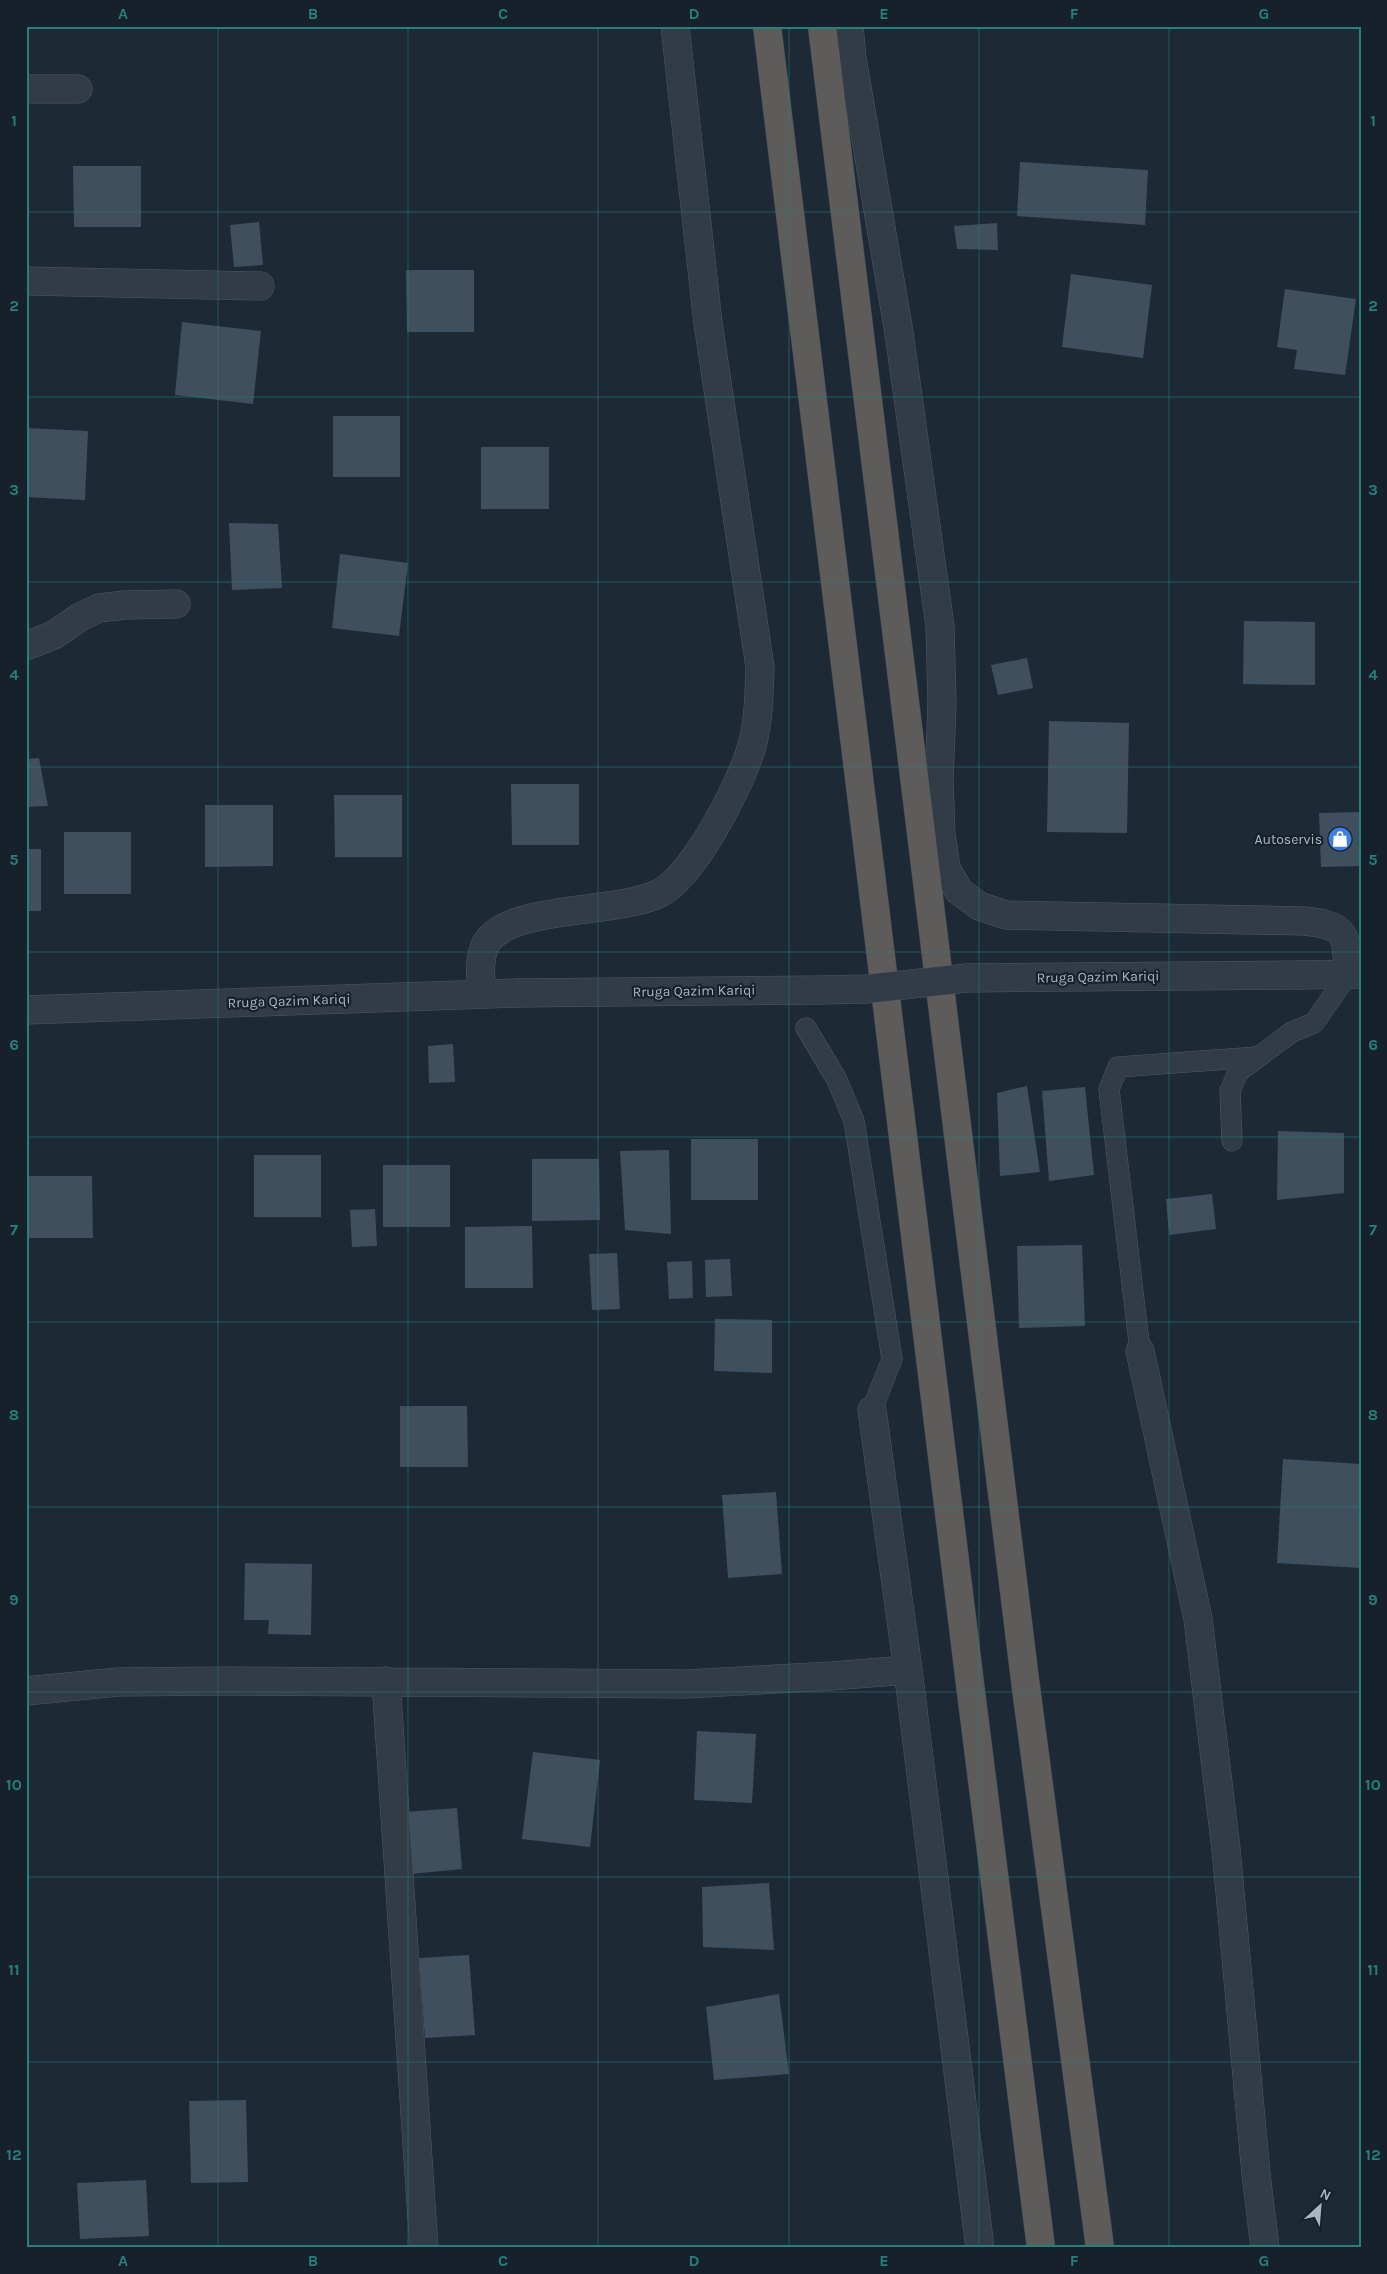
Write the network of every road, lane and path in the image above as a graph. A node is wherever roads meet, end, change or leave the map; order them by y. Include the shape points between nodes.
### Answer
1 (675, 26) edge
2 (767, 26) edge
3 (822, 26) edge
4 (849, 26) edge
5 (26, 89) edge
6 (78, 89) dead end
7 (26, 281) edge
8 (260, 286) dead end
9 (176, 604) dead end
10 (26, 646) edge
11 (1354, 974) edge
12 (481, 994) junction
13 (26, 1010) edge
14 (806, 1028) dead end
15 (1257, 1057) junction
16 (1232, 1141) dead end
17 (1140, 1351) joint
18 (872, 1410) joint
19 (908, 1670) junction
20 (386, 1681) junction
21 (26, 1691) edge
22 (424, 2248) edge
23 (980, 2248) edge
24 (1041, 2248) edge
25 (1100, 2248) edge
26 (1265, 2248) edge

1 - 12 street via 708,323 760,667 757,720 741,777 698,853 675,881 660,893 639,901 536,917 497,931 486,943 481,958
2 - 24 highway
3 - 25 highway via 1024,1670
4 - 11 street via 940,626 940,834 946,869 958,892 980,906 1006,915 1325,923 1345,938
5 - 6 street
7 - 8 street
9 - 10 street via 99,608 54,635
11 - 12 street, Rruga Qazim Kariqi, bridge via 967,978 866,989
11 - 15 lane via 1314,1023 1292,1032
12 - 13 street, Rruga Qazim Kariqi
14 - 18 lane via 837,1080 854,1121 892,1359
15 - 16 lane via 1238,1072 1230,1091
15 - 17 lane via 1118,1067 1109,1089
17 - 26 street via 1198,1619 1226,1849
18 - 19 street
19 - 20 street via 687,1684
19 - 23 street
20 - 21 street via 118,1682
20 - 22 street

